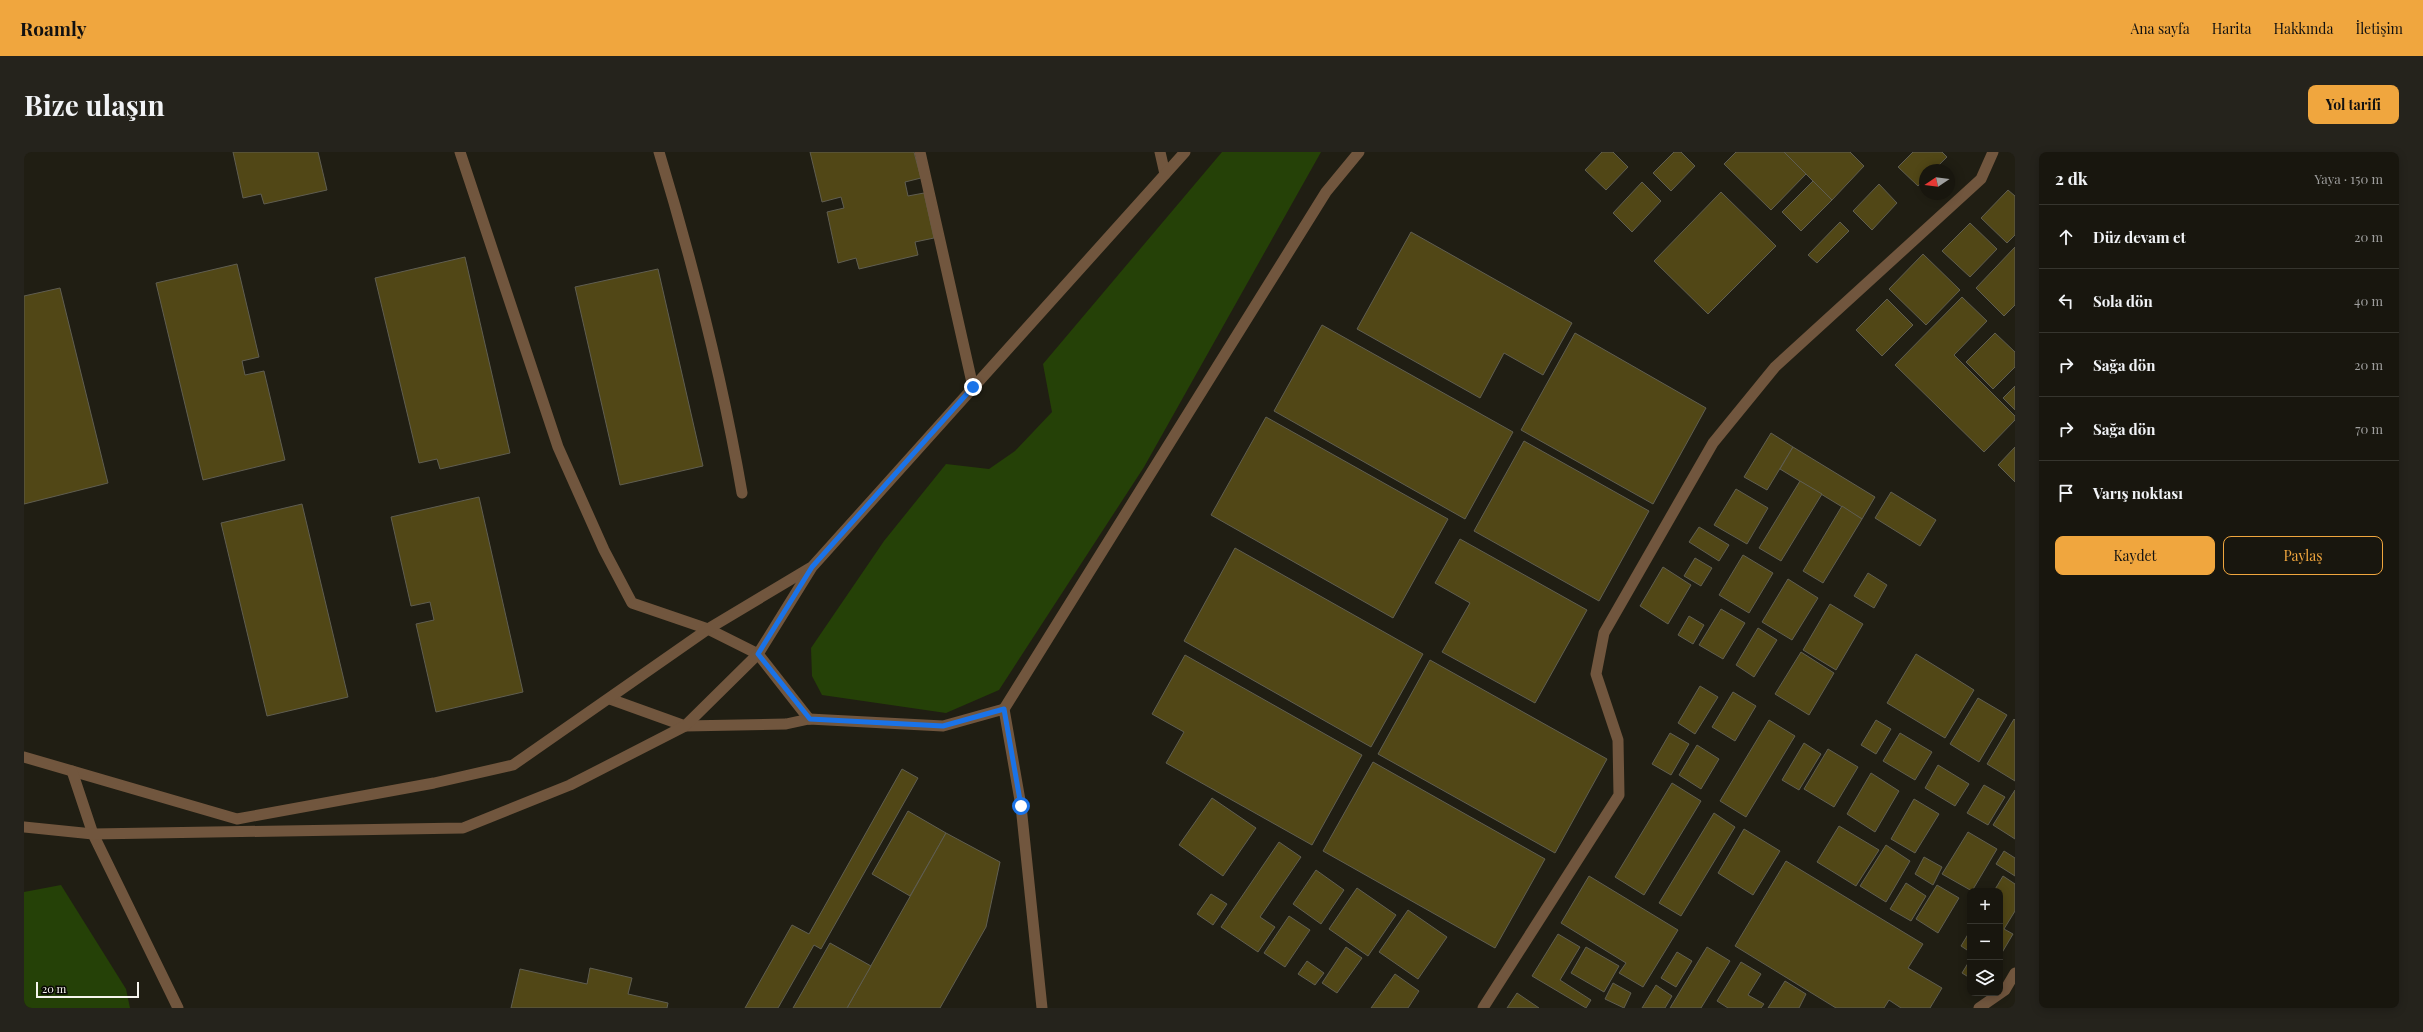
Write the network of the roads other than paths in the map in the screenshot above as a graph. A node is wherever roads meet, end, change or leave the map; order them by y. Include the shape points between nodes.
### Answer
1 (460, 152) edge
2 (659, 152) edge
3 (920, 152) edge
4 (1160, 152) edge
5 (1185, 152) edge
6 (1359, 152) edge
7 (1993, 152) edge
8 (1165, 174) junction
9 (973, 387) junction
10 (742, 493) dead end
11 (812, 567) junction
12 (708, 629) junction
13 (758, 654) junction
14 (610, 699) junction
15 (1004, 709) junction
16 (810, 719) junction
17 (685, 726) junction
18 (24, 757) edge
19 (72, 771) junction
20 (24, 827) edge
21 (93, 834) junction
22 (2015, 974) edge
23 (178, 1008) edge
24 (1042, 1008) edge
25 (1483, 1008) edge
26 (1979, 1008) edge

1 - 12 street via 558,447 611,563 632,603
2 - 10 street via 687,243 725,397
3 - 9 street
4 - 8 street
5 - 8 street
6 - 15 street via 1326,192
7 - 25 street via 1981,179 1775,367 1713,443 1604,633 1596,674 1618,740 1619,795
8 - 9 street
9 - 11 street
11 - 12 street
11 - 13 street
12 - 13 street
12 - 14 street
13 - 16 street
13 - 17 street
14 - 17 street
14 - 19 street via 513,765 434,783 237,819
15 - 16 street via 943,726
15 - 24 street via 1021,806
16 - 17 street via 786,724
17 - 21 street via 570,785 463,828
18 - 19 street
19 - 21 street
20 - 21 street
21 - 23 street
22 - 26 street via 2005,990

